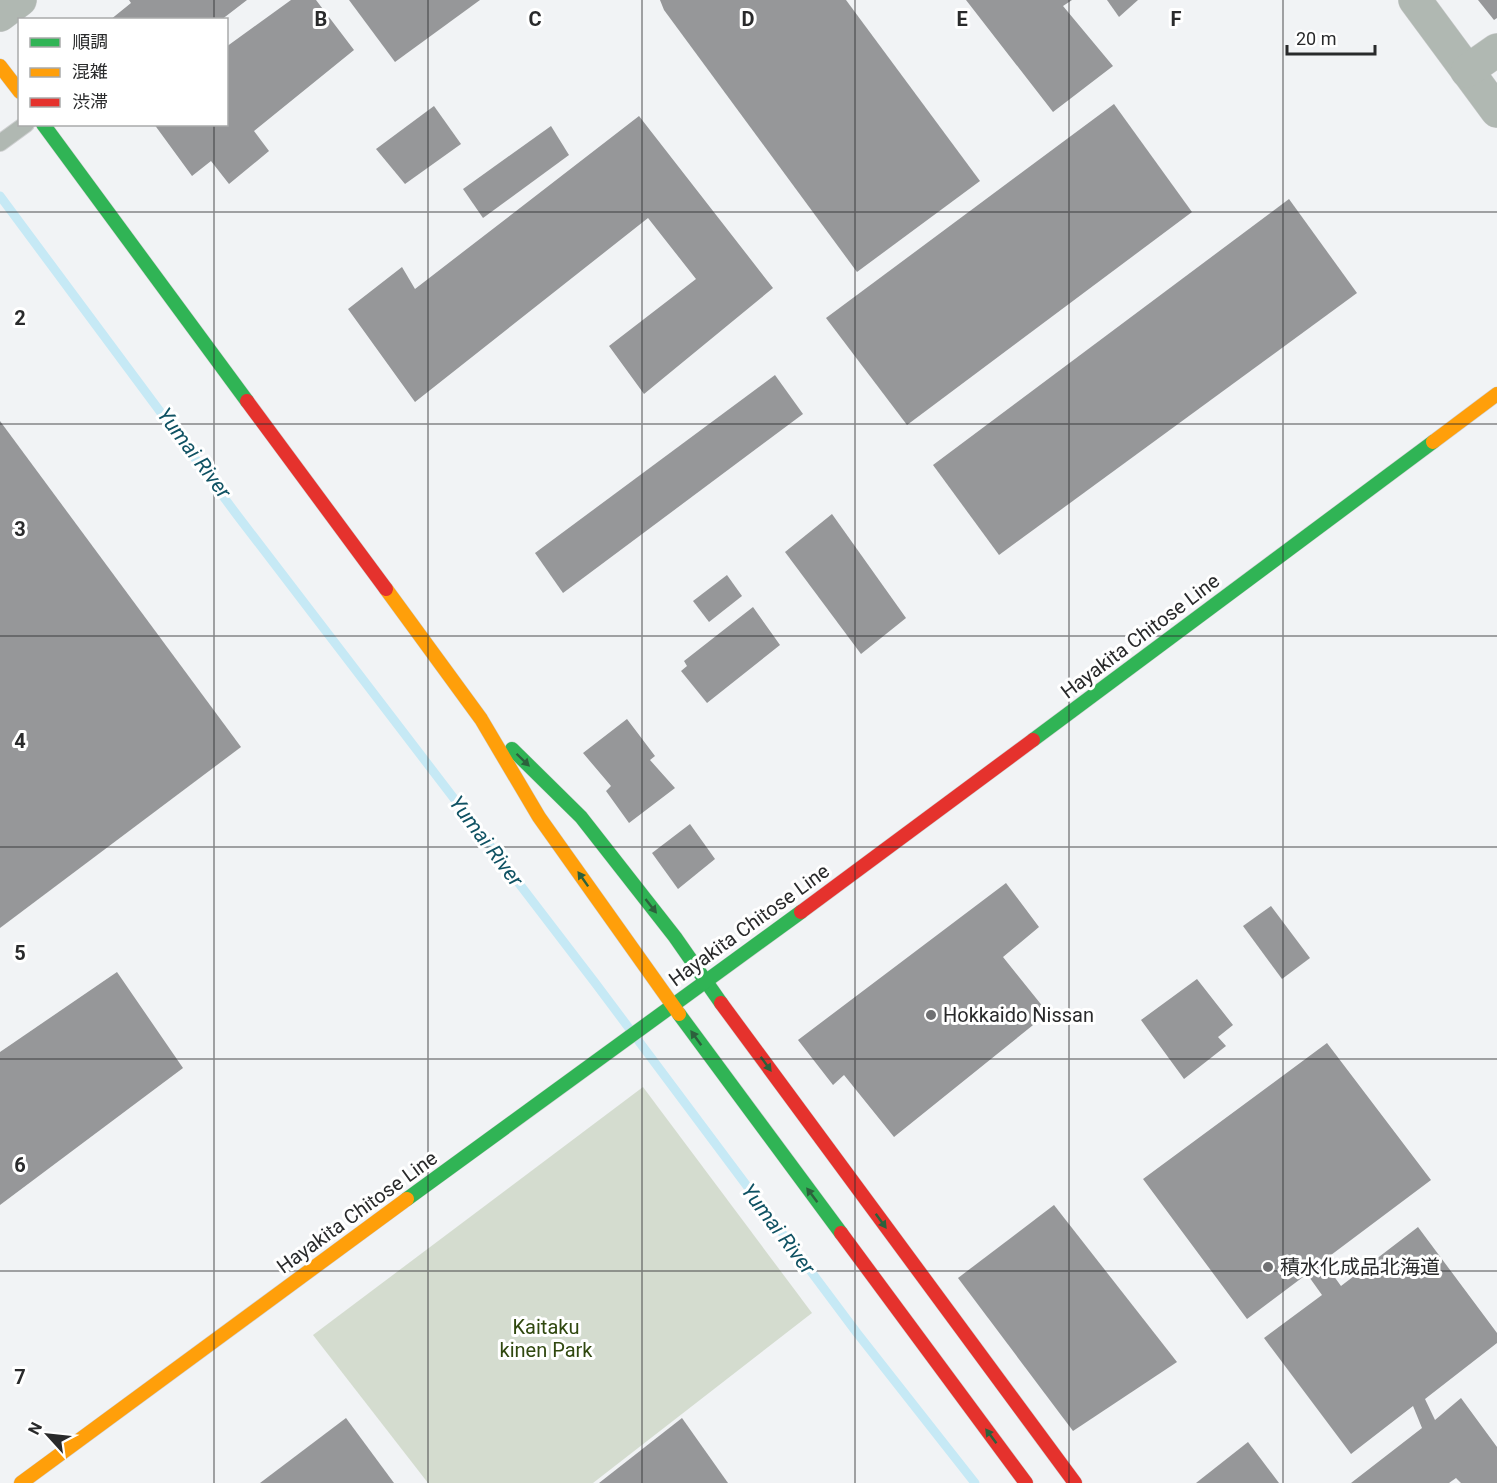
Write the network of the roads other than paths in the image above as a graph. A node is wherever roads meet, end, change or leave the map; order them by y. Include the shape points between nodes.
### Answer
1 (20, 0) edge
2 (1415, 0) edge
3 (0, 15) edge
4 (1497, 50) edge
5 (0, 66) edge
6 (1467, 71) junction
7 (18, 89) edge
8 (1497, 111) edge
9 (23, 126) edge
10 (44, 126) edge
11 (0, 143) edge
12 (1497, 394) edge
13 (481, 719) junction
14 (706, 983) junction
15 (672, 1005) junction
16 (21, 1483) edge
17 (1026, 1483) edge
18 (1075, 1483) edge

1 - 3 street
2 - 6 street
4 - 6 street
5 - 7 street
6 - 8 street
9 - 11 lane
10 - 13 street
12 - 14 street, Hayakita Chitose Line
13 -> 14 street via 581,817
15 -> 13 street via 539,817
14 - 15 street, Hayakita Chitose Line
14 -> 18 street
15 - 16 street, Hayakita Chitose Line
17 -> 15 street

